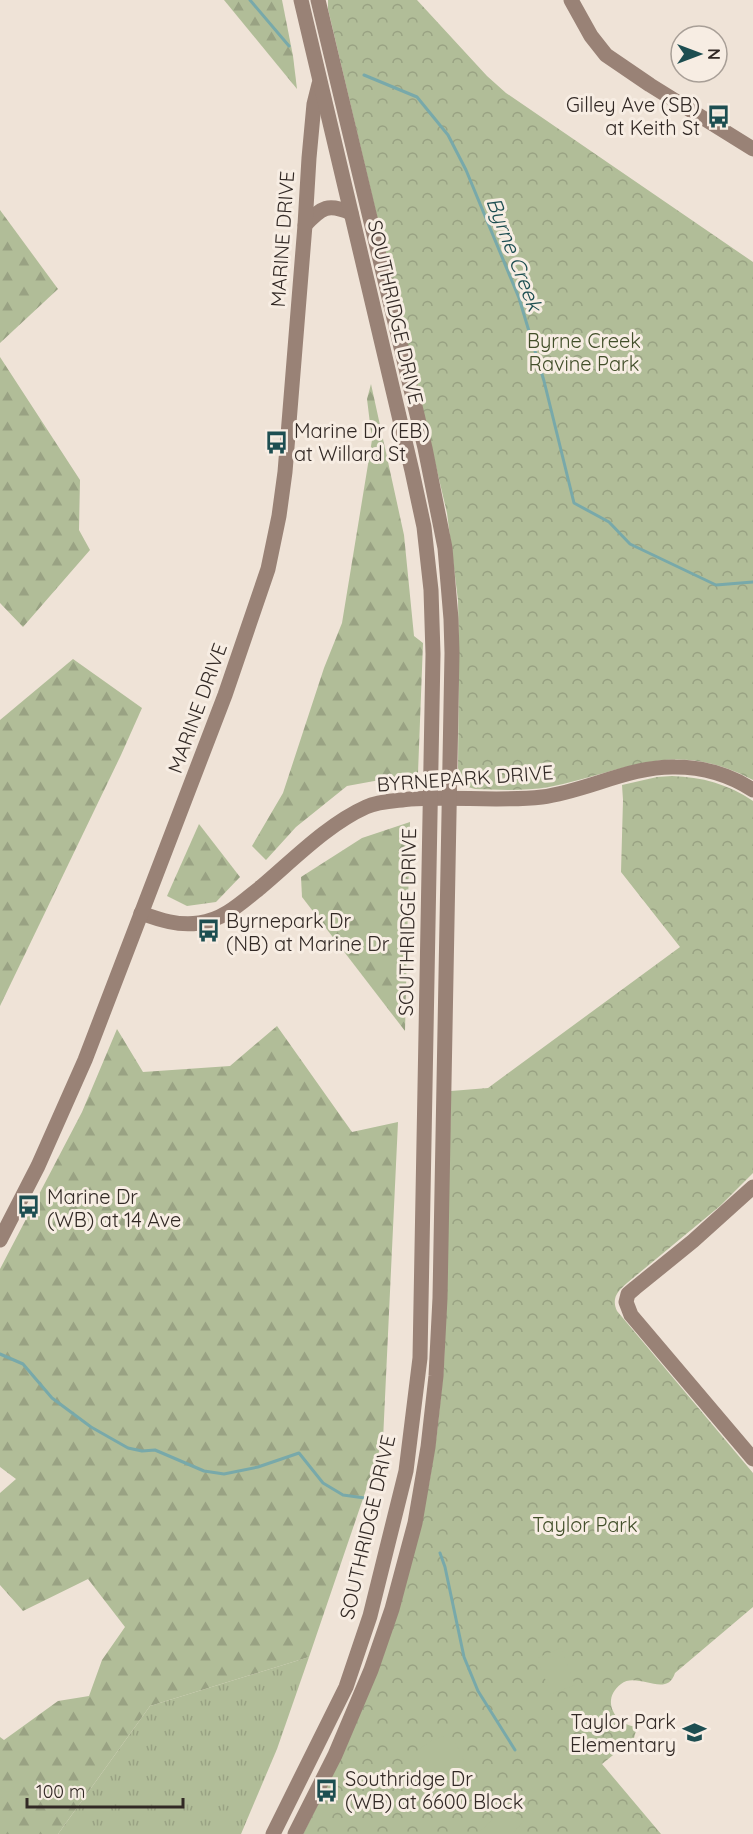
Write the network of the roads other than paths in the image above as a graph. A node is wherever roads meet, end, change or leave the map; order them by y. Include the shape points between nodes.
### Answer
1 (300, 0) edge
2 (571, 0) edge
3 (321, 4) edge
4 (320, 82) junction
5 (753, 149) edge
6 (351, 213) junction
7 (305, 225) junction
8 (753, 790) edge
9 (431, 798) junction
10 (449, 798) junction
11 (141, 913) junction
12 (753, 1187) edge
13 (0, 1240) edge
14 (753, 1459) edge
15 (273, 1834) edge
16 (295, 1834) edge

1 - 4 main road, SOUTHRIDGE DRIVE
2 - 5 main road via 606,55
3 - 10 main road, SOUTHRIDGE DRIVE via 445,548 452,619
4 - 6 main road, SOUTHRIDGE DRIVE
4 - 7 main road, MARINE DRIVE via 314,104
6 - 7 main road via 325,208
6 - 9 main road, SOUTHRIDGE DRIVE via 423,527 433,633
7 - 11 main road, MARINE DRIVE via 285,472 274,542 225,695
8 - 10 main road, BYRNEPARK DRIVE via 712,772 673,767 639,771 544,796
9 - 10 main road, BYRNEPARK DRIVE
9 - 11 main road, BYRNEPARK DRIVE via 369,806 345,817 237,906 216,918 181,924
9 - 15 main road, SOUTHRIDGE DRIVE via 420,1358 406,1471 370,1616 346,1687
10 - 16 main road, SOUTHRIDGE DRIVE via 440,1299 428,1447 415,1523 392,1609 335,1755
11 - 13 main road, MARINE DRIVE via 65,1108
12 - 14 main road via 628,1294 626,1302 631,1315

